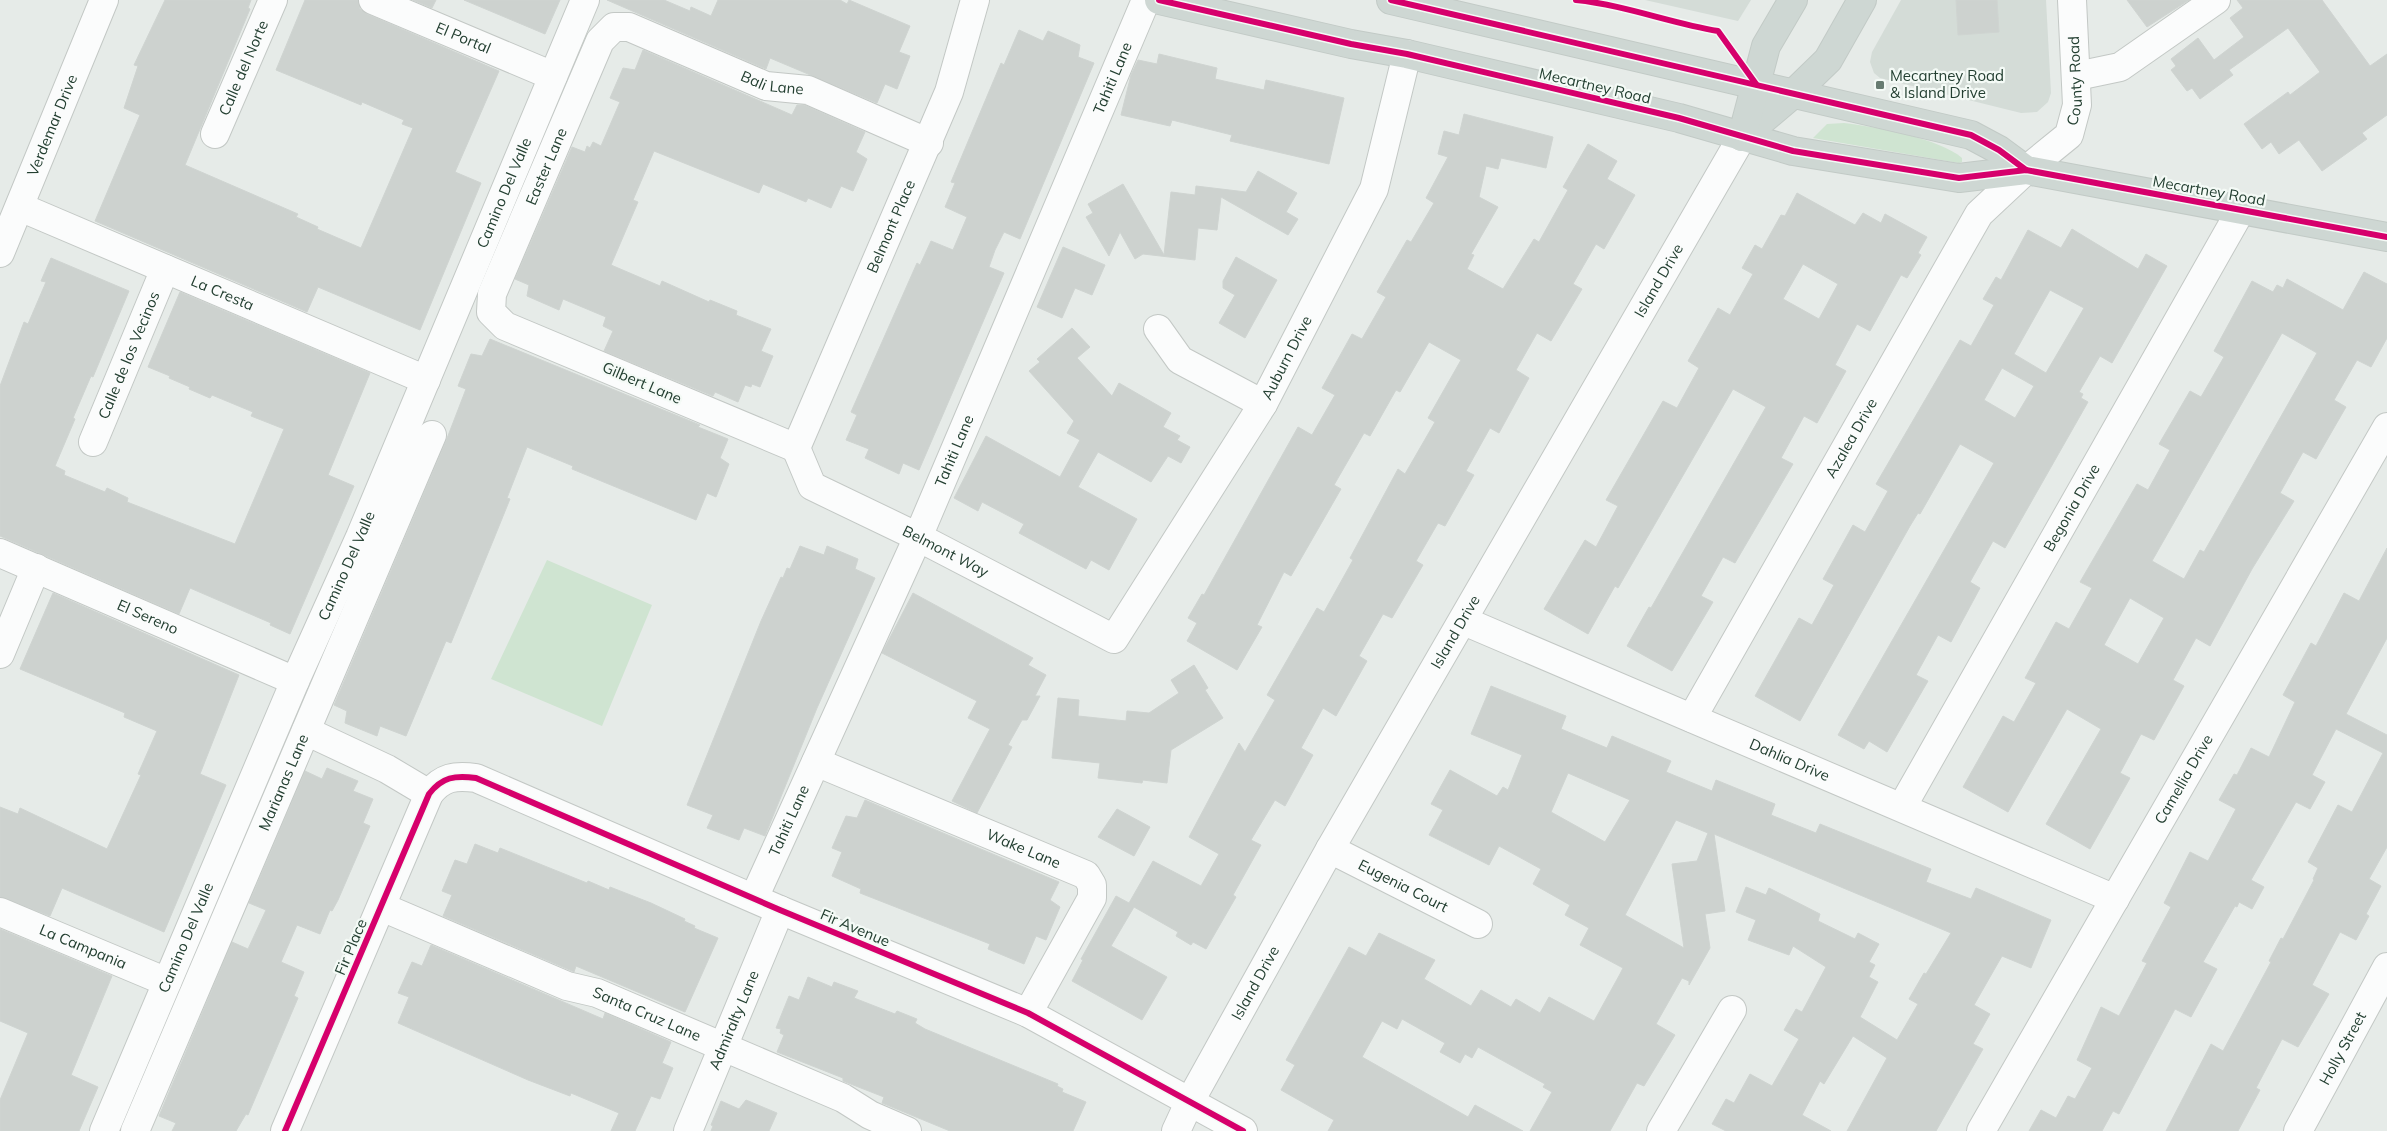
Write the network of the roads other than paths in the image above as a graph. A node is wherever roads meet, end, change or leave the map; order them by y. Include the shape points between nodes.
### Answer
1 (104, 0) edge
2 (274, 0) edge
3 (373, 0) edge
4 (585, 0) edge
5 (975, 0) edge
6 (1146, 0) edge
7 (1160, 0) edge
8 (1391, 0) edge
9 (1793, 0) edge
10 (1862, 0) edge
11 (2072, 0) edge
12 (2216, 0) edge
13 (614, 27) joint
14 (1407, 54) junction
15 (553, 76) junction
16 (2077, 76) junction
17 (1756, 84) junction
18 (1794, 93) junction
19 (215, 134) dead end
20 (1742, 137) junction
21 (929, 143) junction
22 (2026, 170) junction
23 (20, 207) junction
24 (2241, 210) junction
25 (2387, 238) edge
26 (0, 253) edge
27 (165, 269) junction
28 (491, 312) joint
29 (1158, 329) dead end
30 (426, 380) junction
31 (1263, 404) junction
32 (2387, 427) edge
33 (432, 435) dead end
34 (93, 442) dead end
35 (796, 448) junction
36 (918, 537) junction
37 (0, 553) edge
38 (36, 568) junction
39 (1464, 621) junction
40 (1114, 638) joint
41 (0, 654) edge
42 (295, 681) junction
43 (1692, 718) junction
44 (306, 731) junction
45 (816, 762) junction
46 (438, 786) junction
47 (1902, 807) junction
48 (1330, 849) junction
49 (754, 898) junction
50 (2115, 899) junction
51 (382, 907) junction
52 (780, 910) junction
53 (0, 912) edge
54 (1478, 924) dead end
55 (2387, 967) edge
56 (167, 982) junction
57 (1732, 1010) dead end
58 (1028, 1013) junction
59 (724, 1048) junction
60 (1189, 1102) junction
61 (104, 1131) edge
62 (135, 1131) edge
63 (285, 1131) edge
64 (688, 1131) edge
65 (908, 1131) edge
66 (1176, 1131) edge
67 (1243, 1131) edge
68 (1661, 1131) edge
69 (1981, 1131) edge
70 (2298, 1131) edge

1 - 23 street, Verdemar Drive
2 - 19 street, Calle del Norte
3 - 15 street, El Portal
4 - 15 street, Camino Del Valle
5 - 21 street, Belmont Place via 950,92
6 - 36 street, Tahiti Lane
7 - 14 main road, Mecartney Road
8 - 17 main road, Mecartney Road
9 - 17 main road, Island Drive via 1766,46
10 - 18 main road, Island Drive via 1828,60
11 - 16 street, County Road
12 - 16 street via 2120,68
13 - 21 street, Bali Lane via 629,27 766,86 808,90
13 - 28 street, Easter Lane via 600,41 492,294
14 - 20 main road, Mecartney Road via 1679,118
14 - 31 street, Auburn Drive via 1374,189
15 - 30 street, Camino Del Valle
16 - 22 street, County Road via 2077,105 2069,135
17 - 18 main road, Mecartney Road
17 - 20 main road, Island Drive
18 - 20 main road, Island Drive
18 - 22 main road, Mecartney Road via 1971,135
20 - 22 main road, Mecartney Road via 1793,152 1959,178
20 - 39 street, Island Drive
21 - 35 street, Belmont Place
22 - 24 main road, Mecartney Road
22 - 43 street, Azalea Drive via 1978,214
23 - 26 street, Verdemar Drive
23 - 27 street, La Cresta
24 - 25 main road, Mecartney Road
24 - 47 street, Begonia Drive
27 - 30 street, La Cresta
27 - 34 street, Calle de los Vecinos
28 - 35 street, Gilbert Lane via 505,326
29 - 31 street via 1180,360
30 - 42 street, Camino Del Valle
31 - 40 street, Auburn Drive
32 - 50 street, Camellia Drive
33 - 44 street, Marianas Lane
35 - 36 street, Belmont Way via 812,486
36 - 40 street, Belmont Way
36 - 45 street, Tahiti Lane
37 - 38 street, El Sereno
38 - 41 street
38 - 42 street, El Sereno
39 - 43 street, Dahlia Drive
39 - 48 street, Island Drive
42 - 56 street, Camino Del Valle
43 - 47 street, Dahlia Drive
44 - 46 street via 387,769
44 - 62 street, Marianas Lane
45 - 49 street, Tahiti Lane
45 - 58 street, Wake Lane via 1086,875 1092,885 1092,898
46 - 49 street, Fir Avenue via 460,775 476,778
46 - 51 street, Fir Place
47 - 50 street, Dahlia Drive
48 - 54 street, Eugenia Court
48 - 60 street, Island Drive
49 - 52 street, Fir Avenue
50 - 69 street, Camellia Drive
51 - 59 street, Santa Cruz Lane via 567,986 597,993
51 - 63 street, Fir Place
52 - 58 street, Fir Avenue
52 - 59 street, Admiralty Lane
53 - 56 street, La Campania
55 - 70 street, Holly Street
56 - 61 street, Camino Del Valle
57 - 68 street
58 - 60 street, Fir Avenue
59 - 64 street, Admiralty Lane
59 - 65 street, Santa Cruz Lane via 843,1098 870,1115
60 - 66 street, Island Drive
60 - 67 street, Fir Avenue

